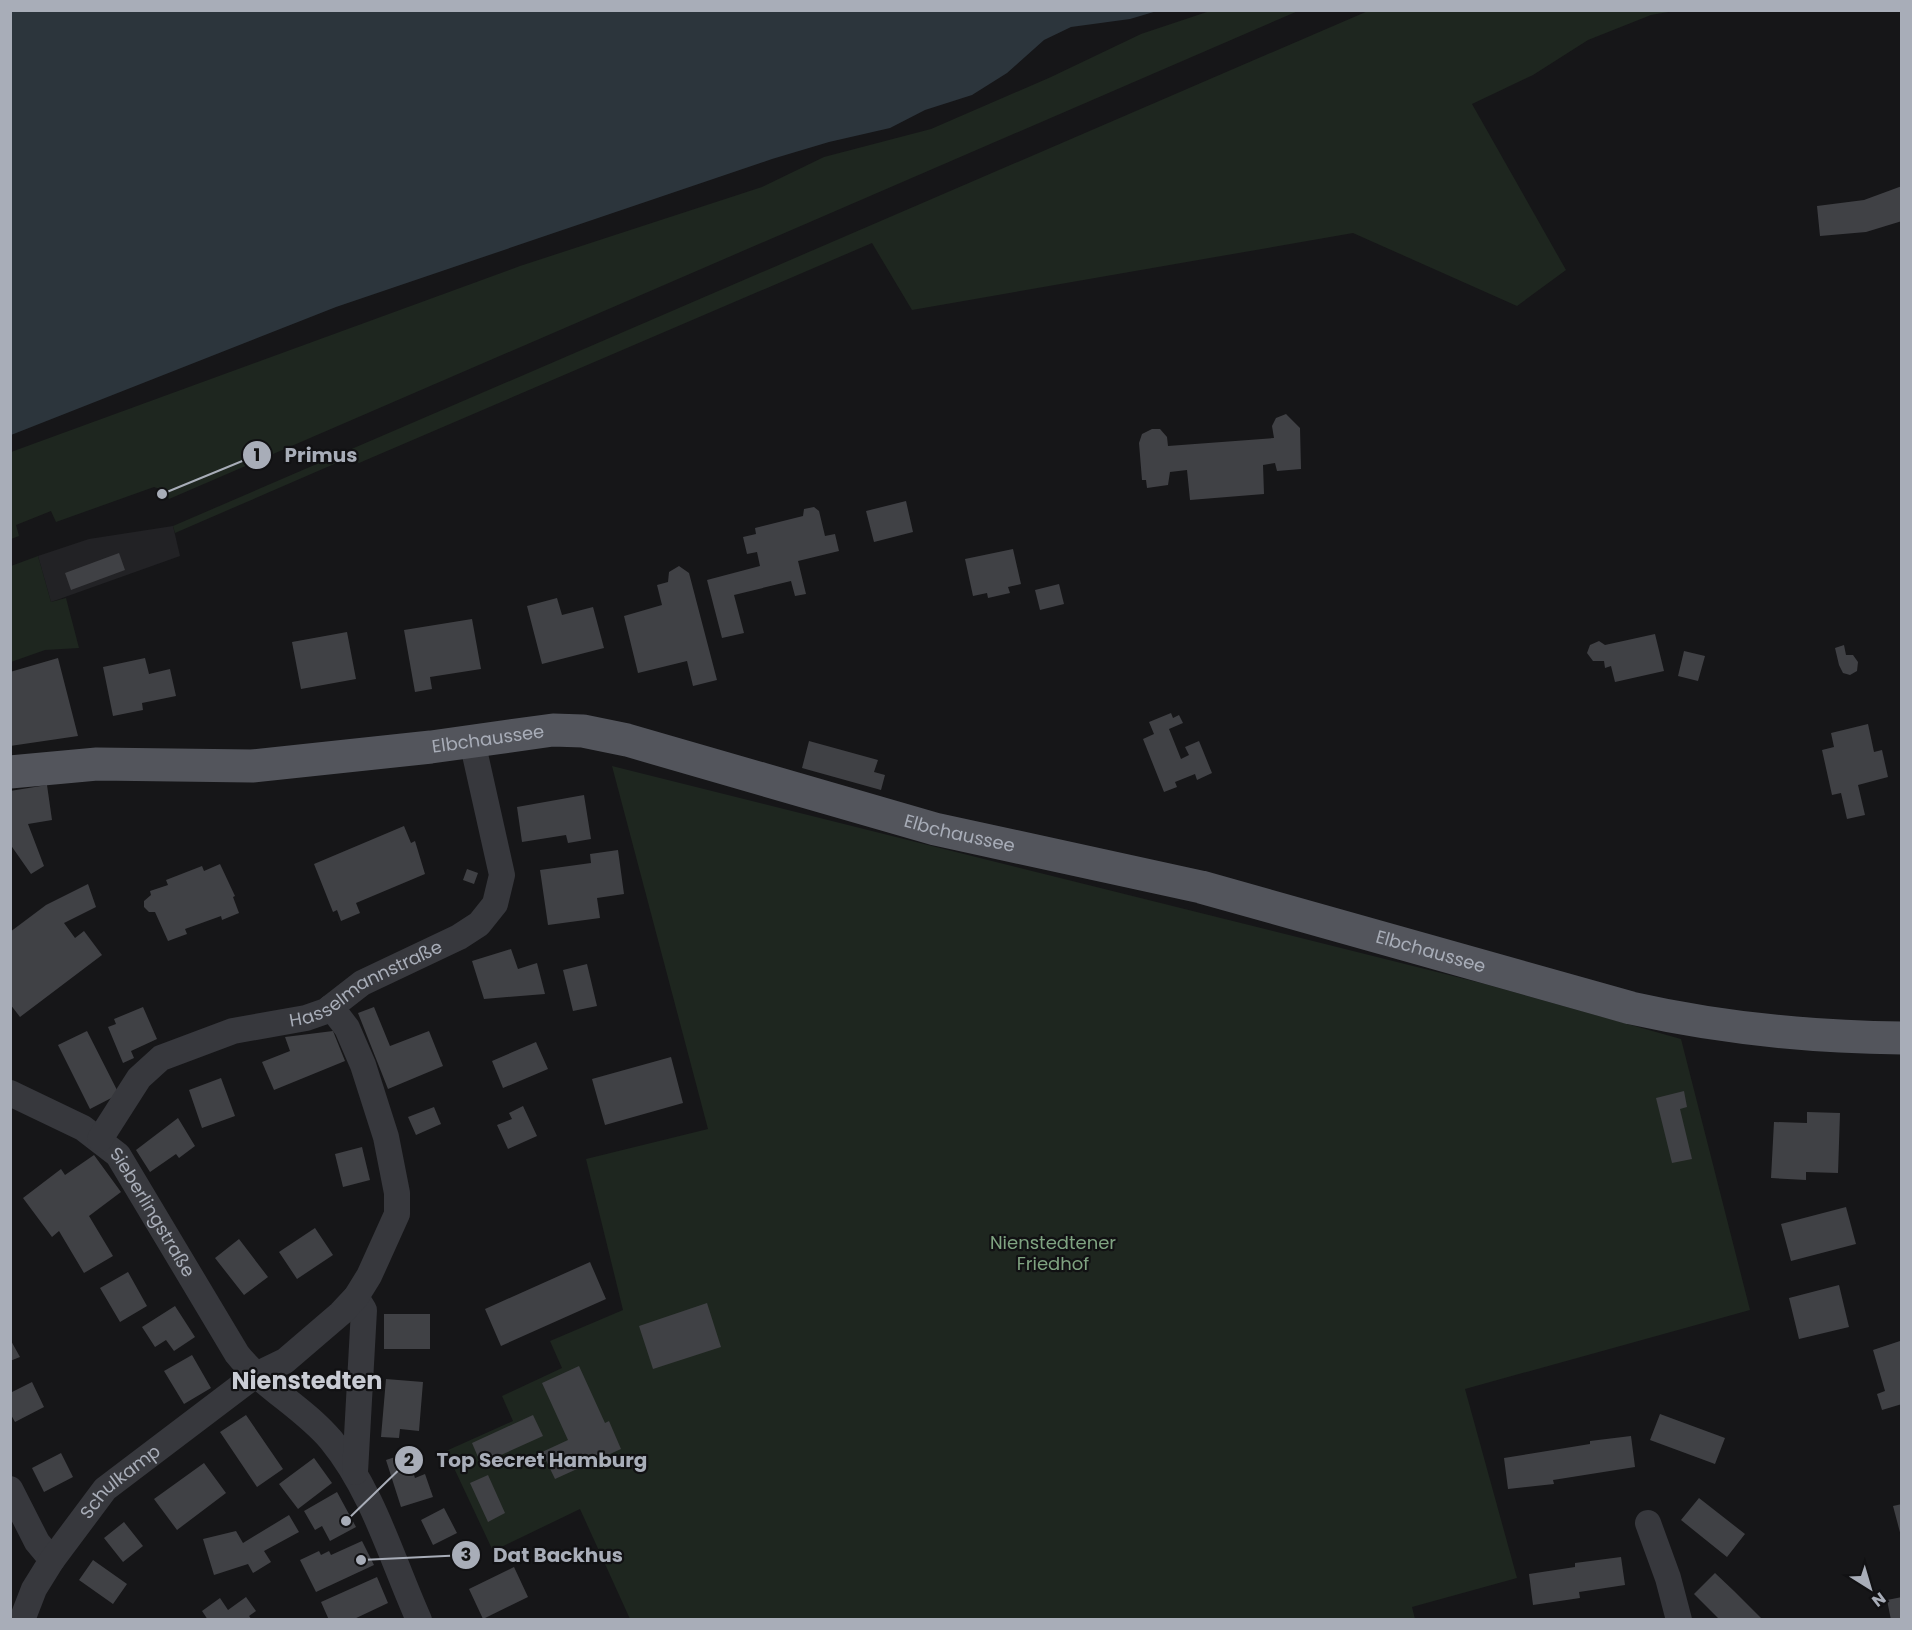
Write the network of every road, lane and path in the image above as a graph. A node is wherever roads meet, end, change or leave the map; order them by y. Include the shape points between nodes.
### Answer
1 (472, 741) junction
2 (10, 772) edge
3 (332, 1007) junction
4 (1902, 1038) edge
5 (10, 1093) edge
6 (100, 1139) junction
7 (356, 1297) junction
8 (255, 1376) junction
9 (355, 1472) junction
10 (10, 1489) edge
11 (1648, 1523) dead end
12 (52, 1560) junction
13 (22, 1620) edge
14 (419, 1620) edge
15 (1679, 1620) edge

1 - 2 main road, Elbchaussee via 252,766 107,764
1 - 3 street, Hasselmannstraße via 501,864 501,884 492,911 472,930 362,983
1 - 4 main road, Elbchaussee via 553,730 583,731 627,740 935,829 1201,887 1631,1008 1740,1028
3 - 6 street, Hasselmannstraße via 306,1018 233,1031 161,1058 139,1078
3 - 7 street via 347,1028 363,1065 386,1137 397,1193 397,1214
5 - 6 street, Sieberlingstraße
6 - 8 street, Sieberlingstraße via 131,1173 219,1326
7 - 8 street, Schulkamp via 285,1360
7 - 9 street via 364,1310
8 - 9 street, Sieberlingstraße via 316,1425
8 - 12 street, Schulkamp via 105,1489
9 - 14 street
10 - 12 street via 37,1542
11 - 15 street
12 - 13 street, Schulkamp via 34,1589

